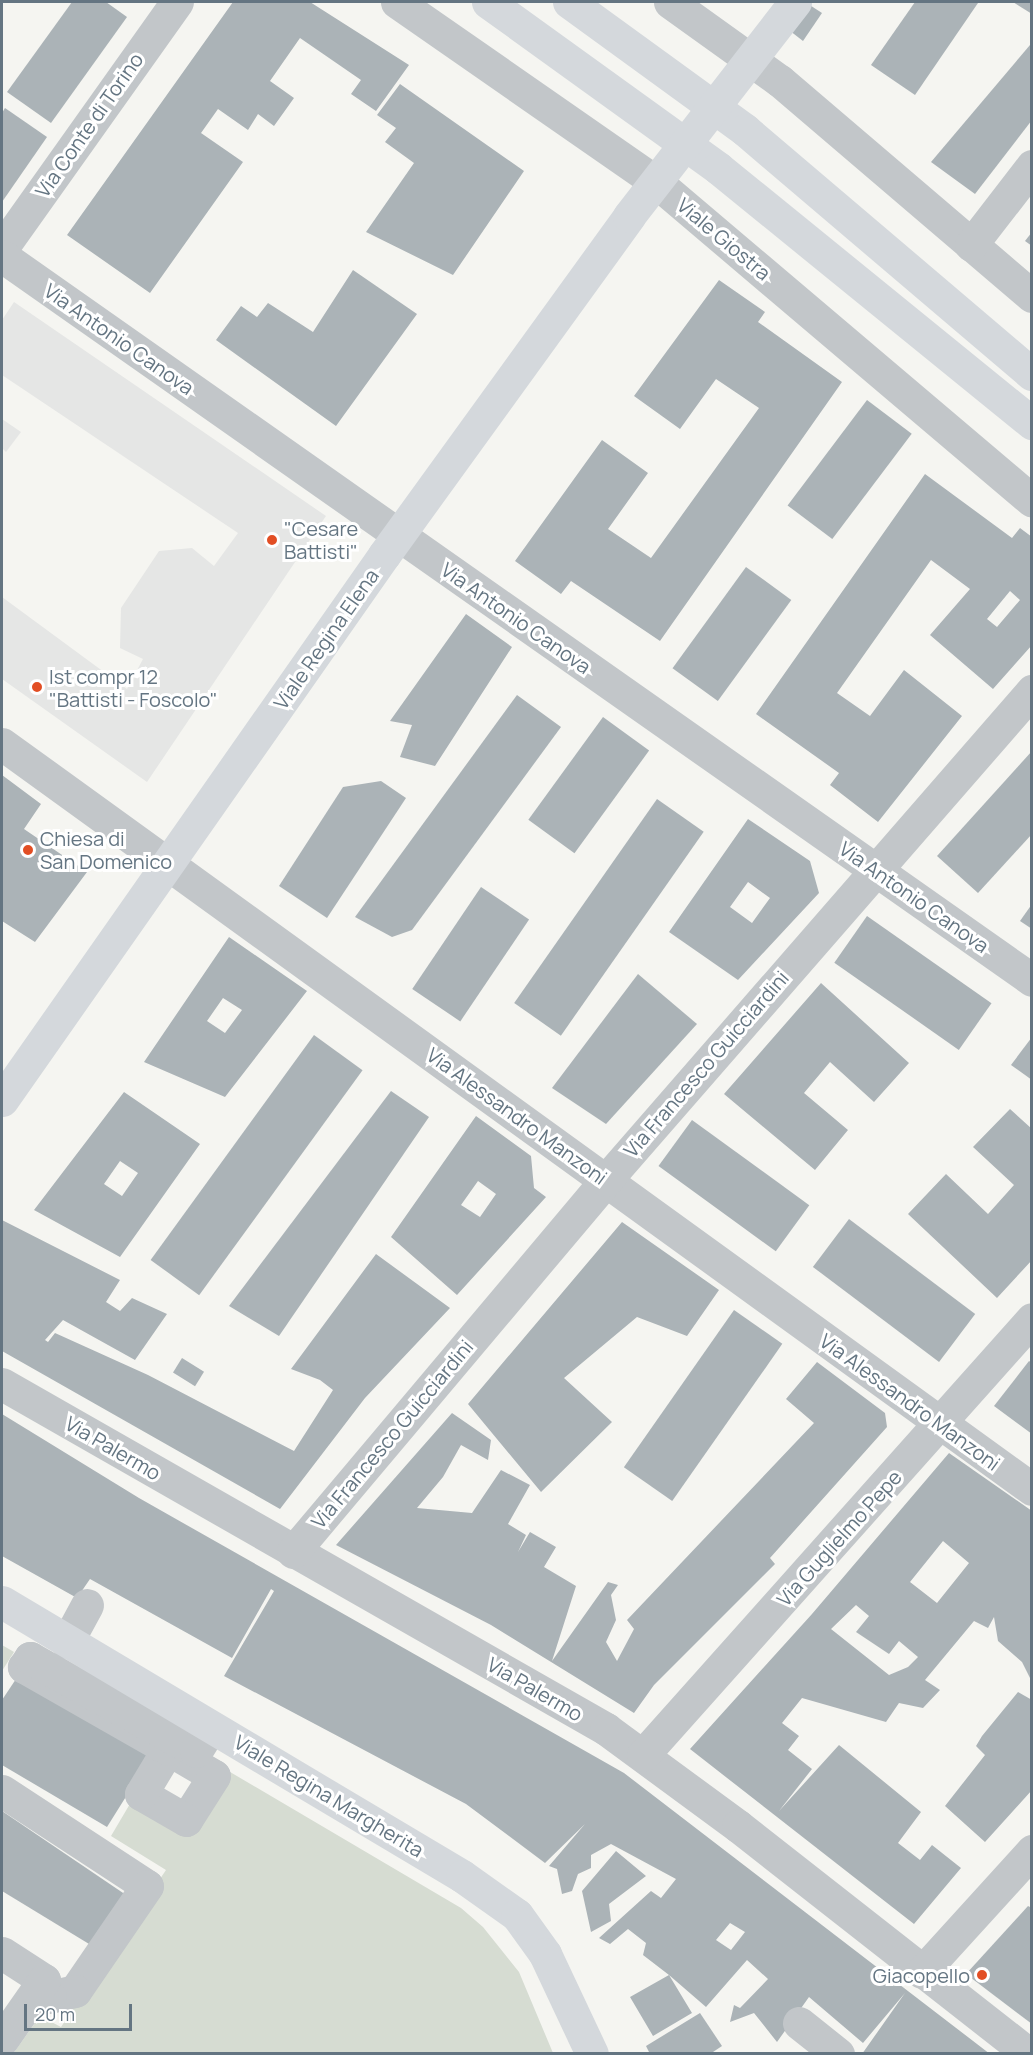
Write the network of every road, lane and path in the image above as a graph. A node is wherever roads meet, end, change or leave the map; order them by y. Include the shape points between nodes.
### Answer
1 (177, 2) edge
2 (397, 2) edge
3 (488, 2) edge
4 (569, 2) edge
5 (670, 2) edge
6 (795, 2) edge
7 (750, 57) junction
8 (713, 105) junction
9 (685, 143) junction
10 (1032, 166) edge
11 (655, 181) junction
12 (971, 245) junction
13 (2, 248) edge
14 (2, 256) edge
15 (1032, 296) edge
16 (1032, 374) edge
17 (1032, 423) edge
18 (1032, 501) edge
19 (398, 535) junction
20 (1032, 691) edge
21 (2, 744) edge
22 (168, 866) junction
23 (874, 869) junction
24 (1032, 980) edge
25 (2, 1100) edge
26 (606, 1180) junction
27 (1032, 1318) edge
28 (2, 1384) edge
29 (941, 1424) junction
30 (1032, 1490) edge
31 (293, 1552) junction
32 (2, 1602) edge
33 (87, 1605) dead end
34 (67, 1642) junction
35 (211, 1726) junction
36 (168, 1749) dead end
37 (643, 1755) junction
38 (2, 1791) edge
39 (1032, 1851) edge
40 (2, 1953) edge
41 (922, 1971) junction
42 (36, 1993) junction
43 (799, 2023) dead end
44 (2, 2040) edge
45 (592, 2054) edge
46 (838, 2054) edge
47 (1029, 2054) edge

1 - 13 street, Via Conte di Torino
2 - 11 street, Viale Giostra
3 - 9 main road
4 - 8 main road
5 - 7 street
6 - 7 main road
7 - 8 main road, Viale Regina Elena
7 - 12 street
8 - 9 main road, Viale Regina Elena
8 - 16 main road
9 - 11 main road, Viale Regina Elena
9 - 17 main road
10 - 12 street
11 - 18 street, Viale Giostra
11 - 19 main road, Viale Regina Elena
12 - 15 street
14 - 19 street, Via Antonio Canova
19 - 22 main road, Viale Regina Elena
19 - 23 street, Via Antonio Canova
20 - 23 street, Via Francesco Guicciardini
21 - 22 street, Via Alessandro Manzoni
22 - 25 main road, Viale Regina Elena
22 - 26 street, Via Alessandro Manzoni
23 - 24 street, Via Antonio Canova
23 - 26 street, Via Francesco Guicciardini
26 - 29 street, Via Alessandro Manzoni
26 - 31 street, Via Francesco Guicciardini
27 - 29 street, Via Guglielmo Pepe
28 - 31 street, Via Palermo
29 - 30 street, Via Alessandro Manzoni
29 - 37 street, Via Guglielmo Pepe
31 - 37 street, Via Palermo via 557,1700
32 - 34 main road, Viale Regina Margherita
33 - 34 street
34 - 35 main road, Viale Regina Margherita
35 - 36 street via 196,1751 30,1658 24,1667
35 - 45 main road, Viale Regina Margherita via 462,1876 517,1915 545,1954
37 - 41 street, Via Palermo
38 - 42 street via 147,1886 75,1991 50,1997
39 - 41 street
40 - 42 street via 44,1980
41 - 47 street, Via Palermo
42 - 44 street
43 - 46 street

